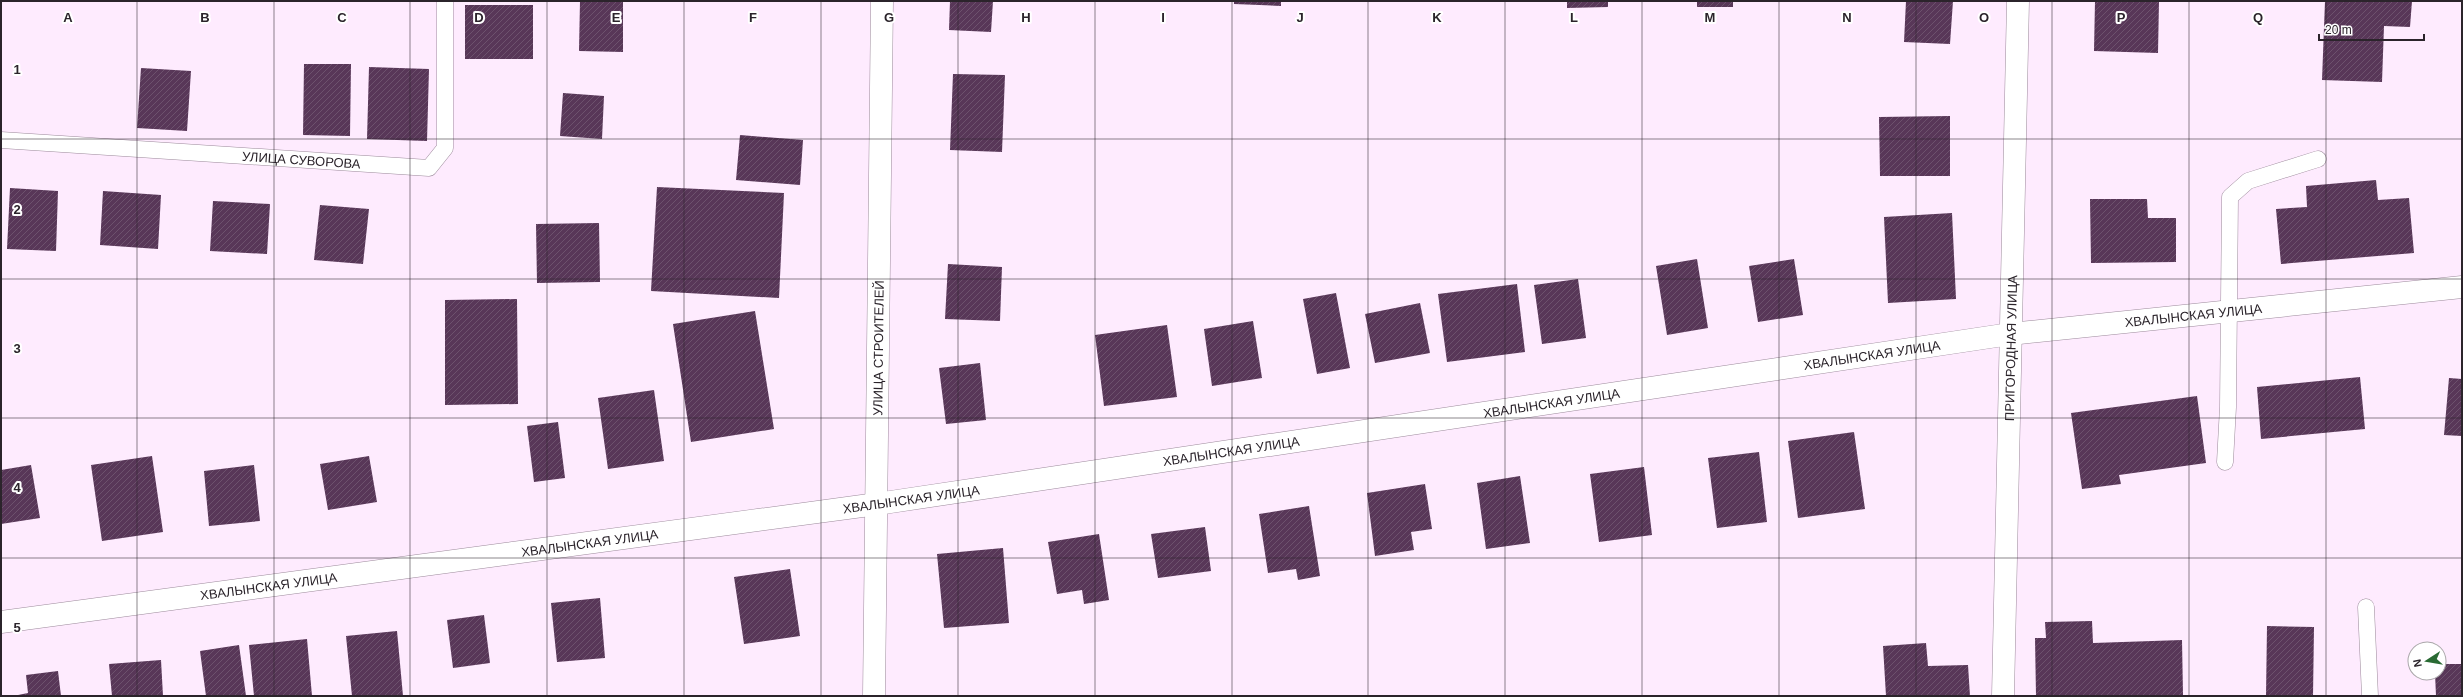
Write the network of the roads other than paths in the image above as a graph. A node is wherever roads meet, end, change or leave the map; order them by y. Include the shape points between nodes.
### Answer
1 (445, 1) edge
2 (882, 1) edge
3 (2018, 1) edge
4 (1, 140) edge
5 (2318, 159) dead end
6 (2462, 287) edge
7 (2228, 311) junction
8 (2010, 334) junction
9 (2224, 462) dead end
10 (877, 504) junction
11 (2366, 607) dead end
12 (1, 622) edge
13 (874, 696) edge
14 (2003, 696) edge
15 (2370, 696) edge

1 - 4 lane, УЛИЦА СУВОРОВА via 445,148 429,168
2 - 10 street, УЛИЦА СТРОИТЕЛЕЙ
3 - 8 street, ПРИГОРОДНАЯ УЛИЦА
5 - 7 lane via 2248,181 2230,197
6 - 7 street, ХВАЛЫНСКАЯ УЛИЦА
7 - 8 street, ХВАЛЫНСКАЯ УЛИЦА
7 - 9 lane via 2228,407
8 - 10 street, ХВАЛЫНСКАЯ УЛИЦА
8 - 14 street, ПРИГОРОДНАЯ УЛИЦА
10 - 12 street, ХВАЛЫНСКАЯ УЛИЦА
10 - 13 street, УЛИЦА СТРОИТЕЛЕЙ
11 - 15 lane

